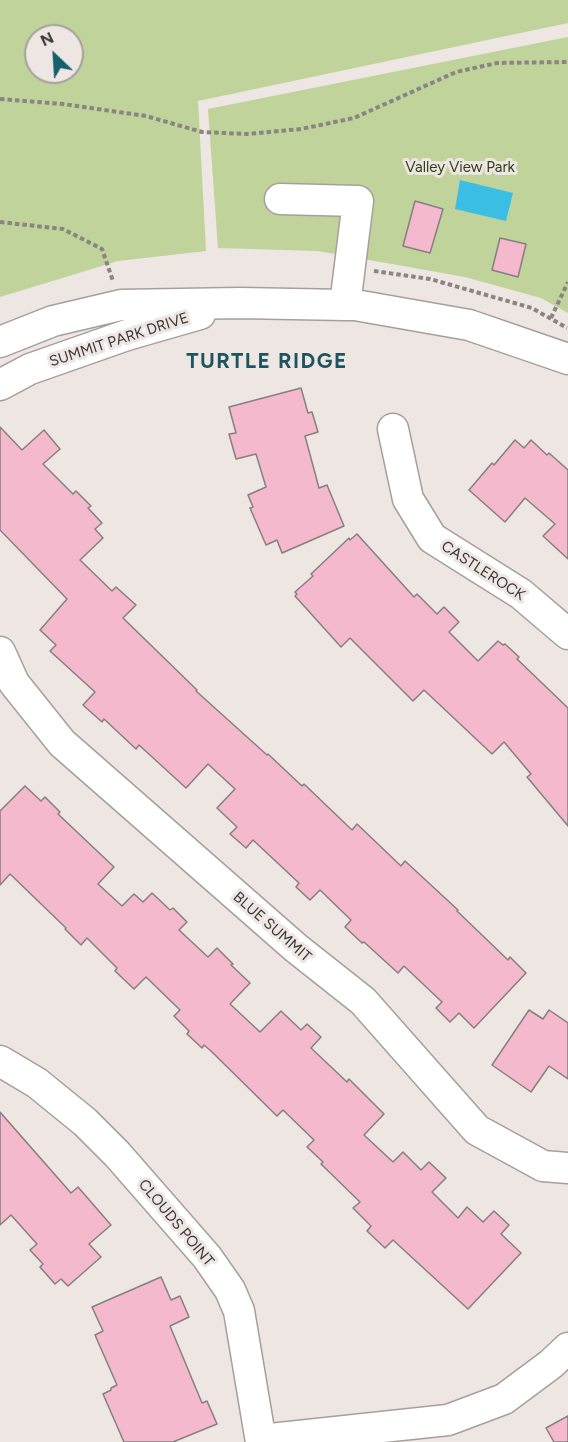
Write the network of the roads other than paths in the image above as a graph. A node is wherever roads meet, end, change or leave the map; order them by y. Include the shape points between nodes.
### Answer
1 (280, 199) dead end
2 (240, 303) junction
3 (345, 305) junction
4 (0, 342) edge
5 (568, 359) edge
6 (0, 385) edge
7 (393, 429) dead end
8 (568, 634) edge
9 (0, 652) edge
10 (0, 1061) edge
11 (568, 1168) edge
12 (568, 1348) edge
13 (261, 1441) edge

1 - 3 street via 358,201
2 - 3 street, SUMMIT PARK DRIVE
2 - 4 street, SUMMIT PARK DRIVE via 121,305 53,321
2 - 6 street, SUMMIT PARK DRIVE via 127,335 30,369
3 - 5 street, SUMMIT PARK DRIVE via 469,325
7 - 8 street, CASTLEROCK via 408,499 432,538 521,594
9 - 11 street, BLUE SUMMIT via 14,683 62,743 296,948 363,1001 477,1130 543,1166
10 - 13 street, CLOUDS POINT via 37,1083 85,1122 207,1257 230,1290 239,1311
12 - 13 street via 504,1399 448,1420

